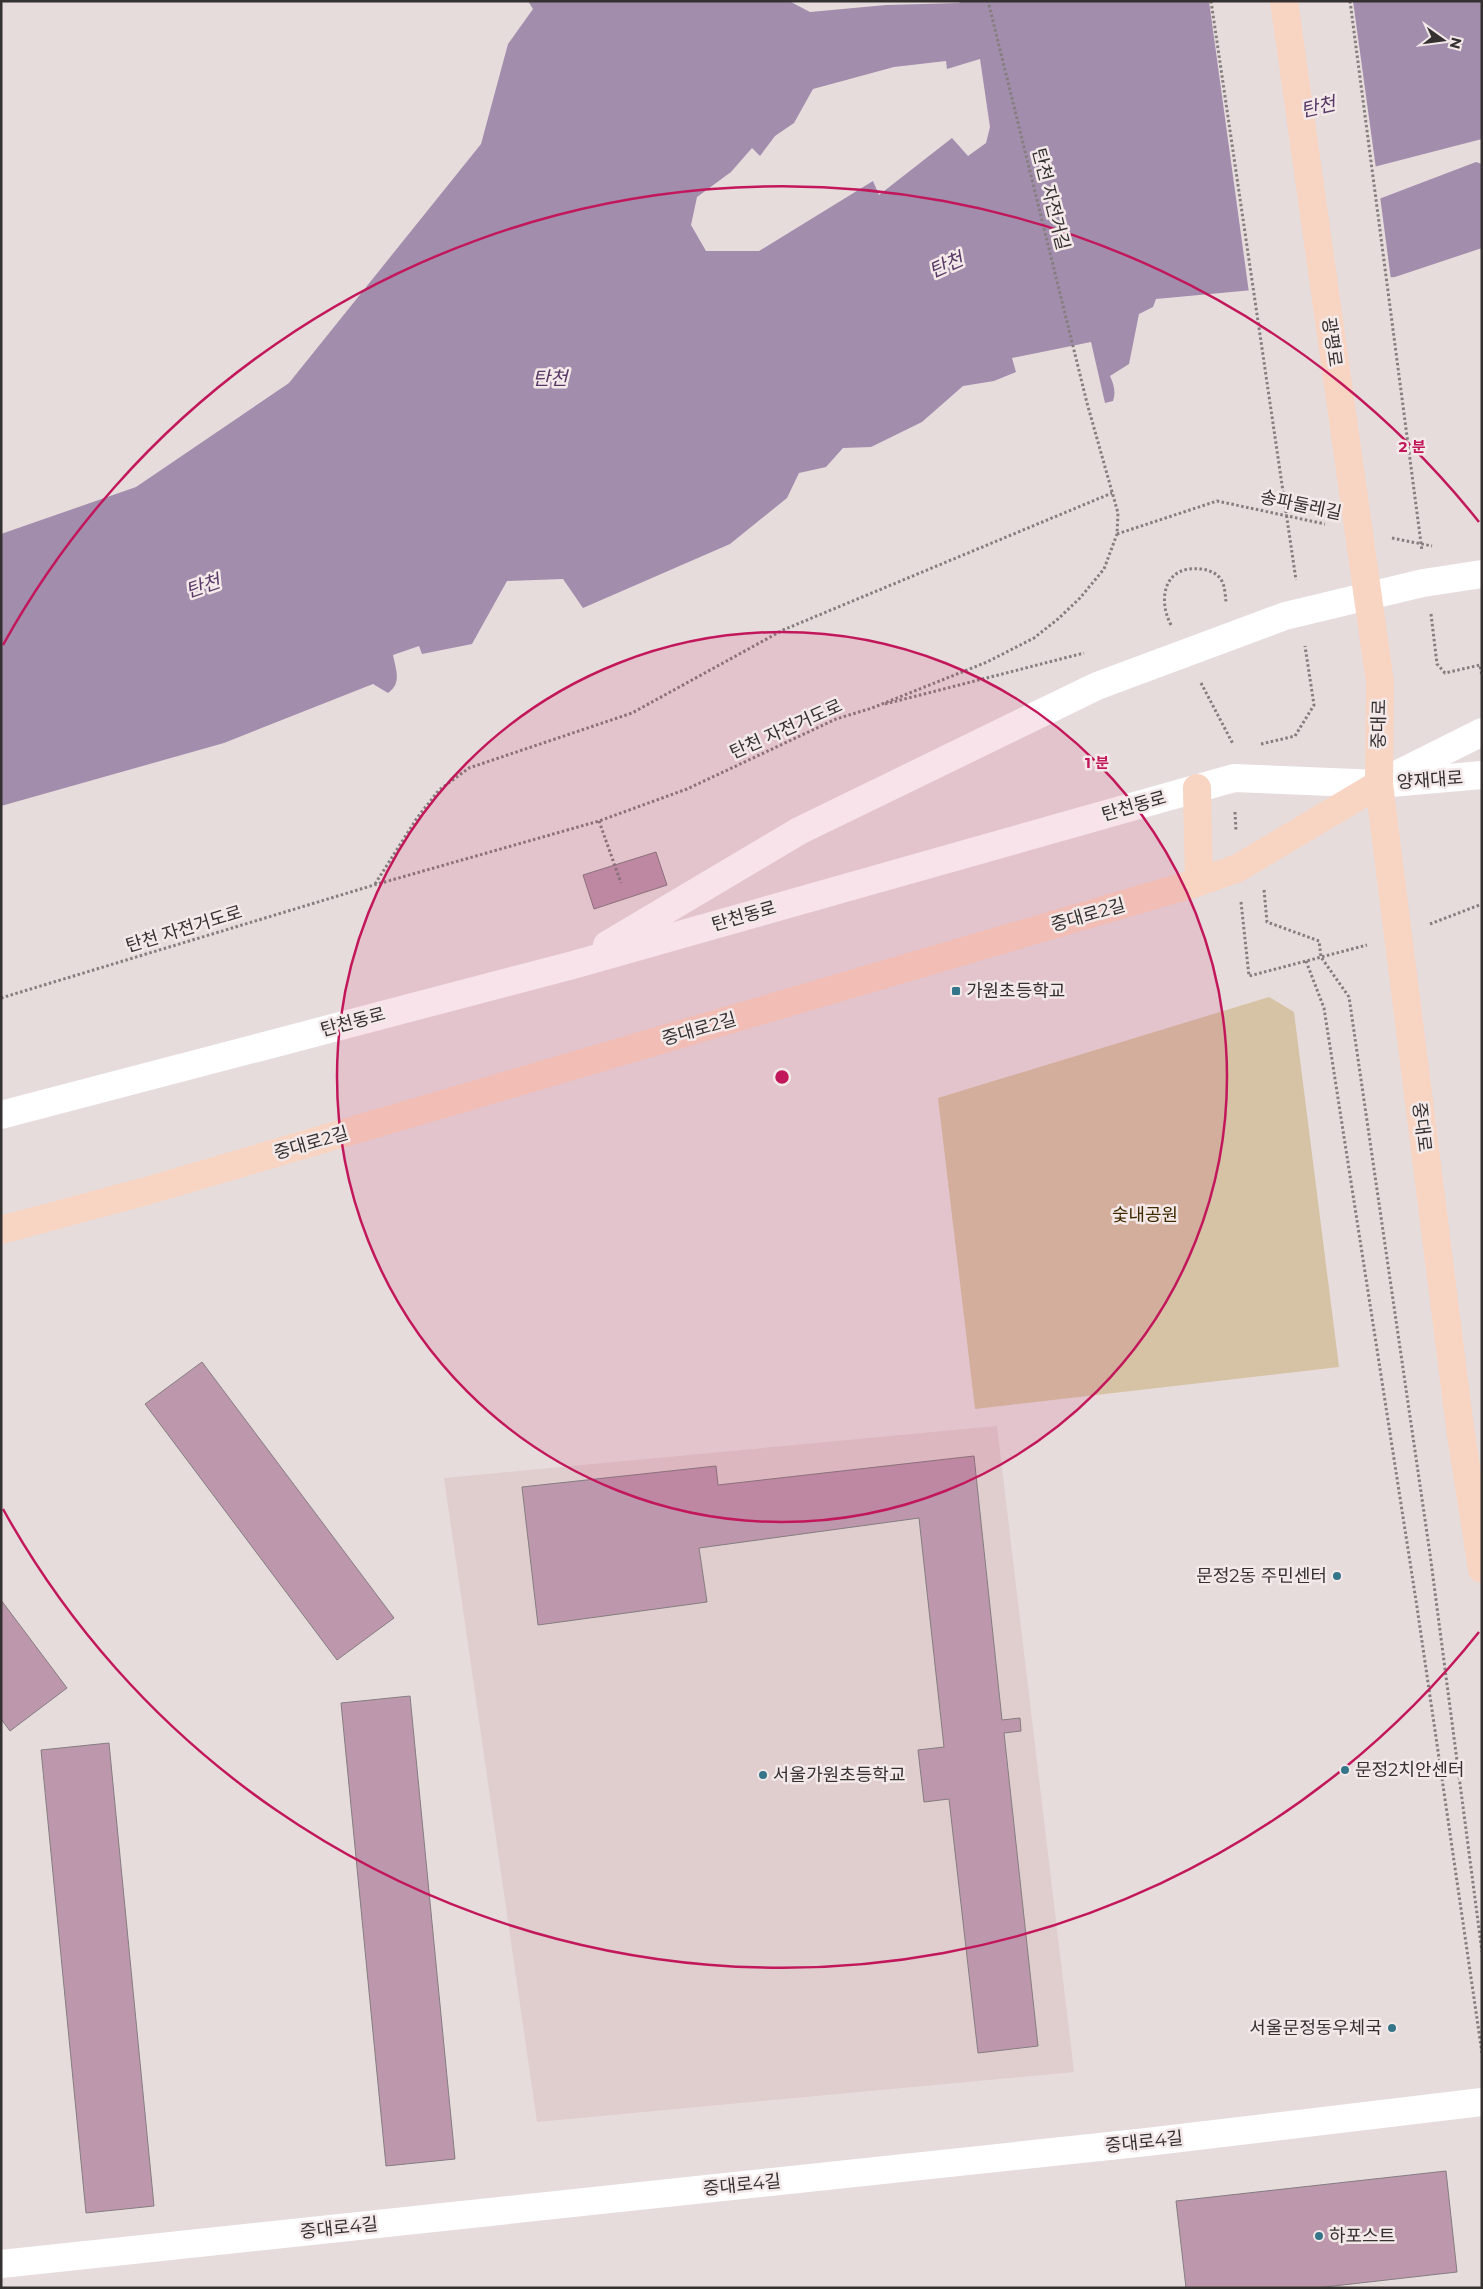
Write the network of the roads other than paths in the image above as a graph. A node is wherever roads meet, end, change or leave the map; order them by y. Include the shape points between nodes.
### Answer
1 (1284, 1) edge
2 (1482, 574) edge
3 (1380, 683) joint
4 (1482, 732) edge
5 (1482, 775) edge
6 (1379, 784) junction
7 (1197, 788) junction
8 (1199, 882) junction
9 (573, 965) junction
10 (1, 1115) edge
11 (1, 1230) edge
12 (1482, 1569) edge
13 (1482, 2102) edge
14 (1, 2264) edge

1 - 3 main road, 광평로
2 - 9 street via 1423,583 1285,616 1097,686 798,831
3 - 6 main road, 중대로
4 - 6 street, 탄천동로
5 - 6 street, 양재대로
6 - 7 street, 탄천동로 via 1234,778
6 - 8 main road, 중대로2길 via 1238,868
6 - 12 main road, 중대로 via 1460,1428
7 - 8 main road
7 - 9 street, 탄천동로
8 - 11 main road, 중대로2길 via 160,1187
9 - 10 street, 탄천동로
13 - 14 street, 중대로4길 via 1146,2142

